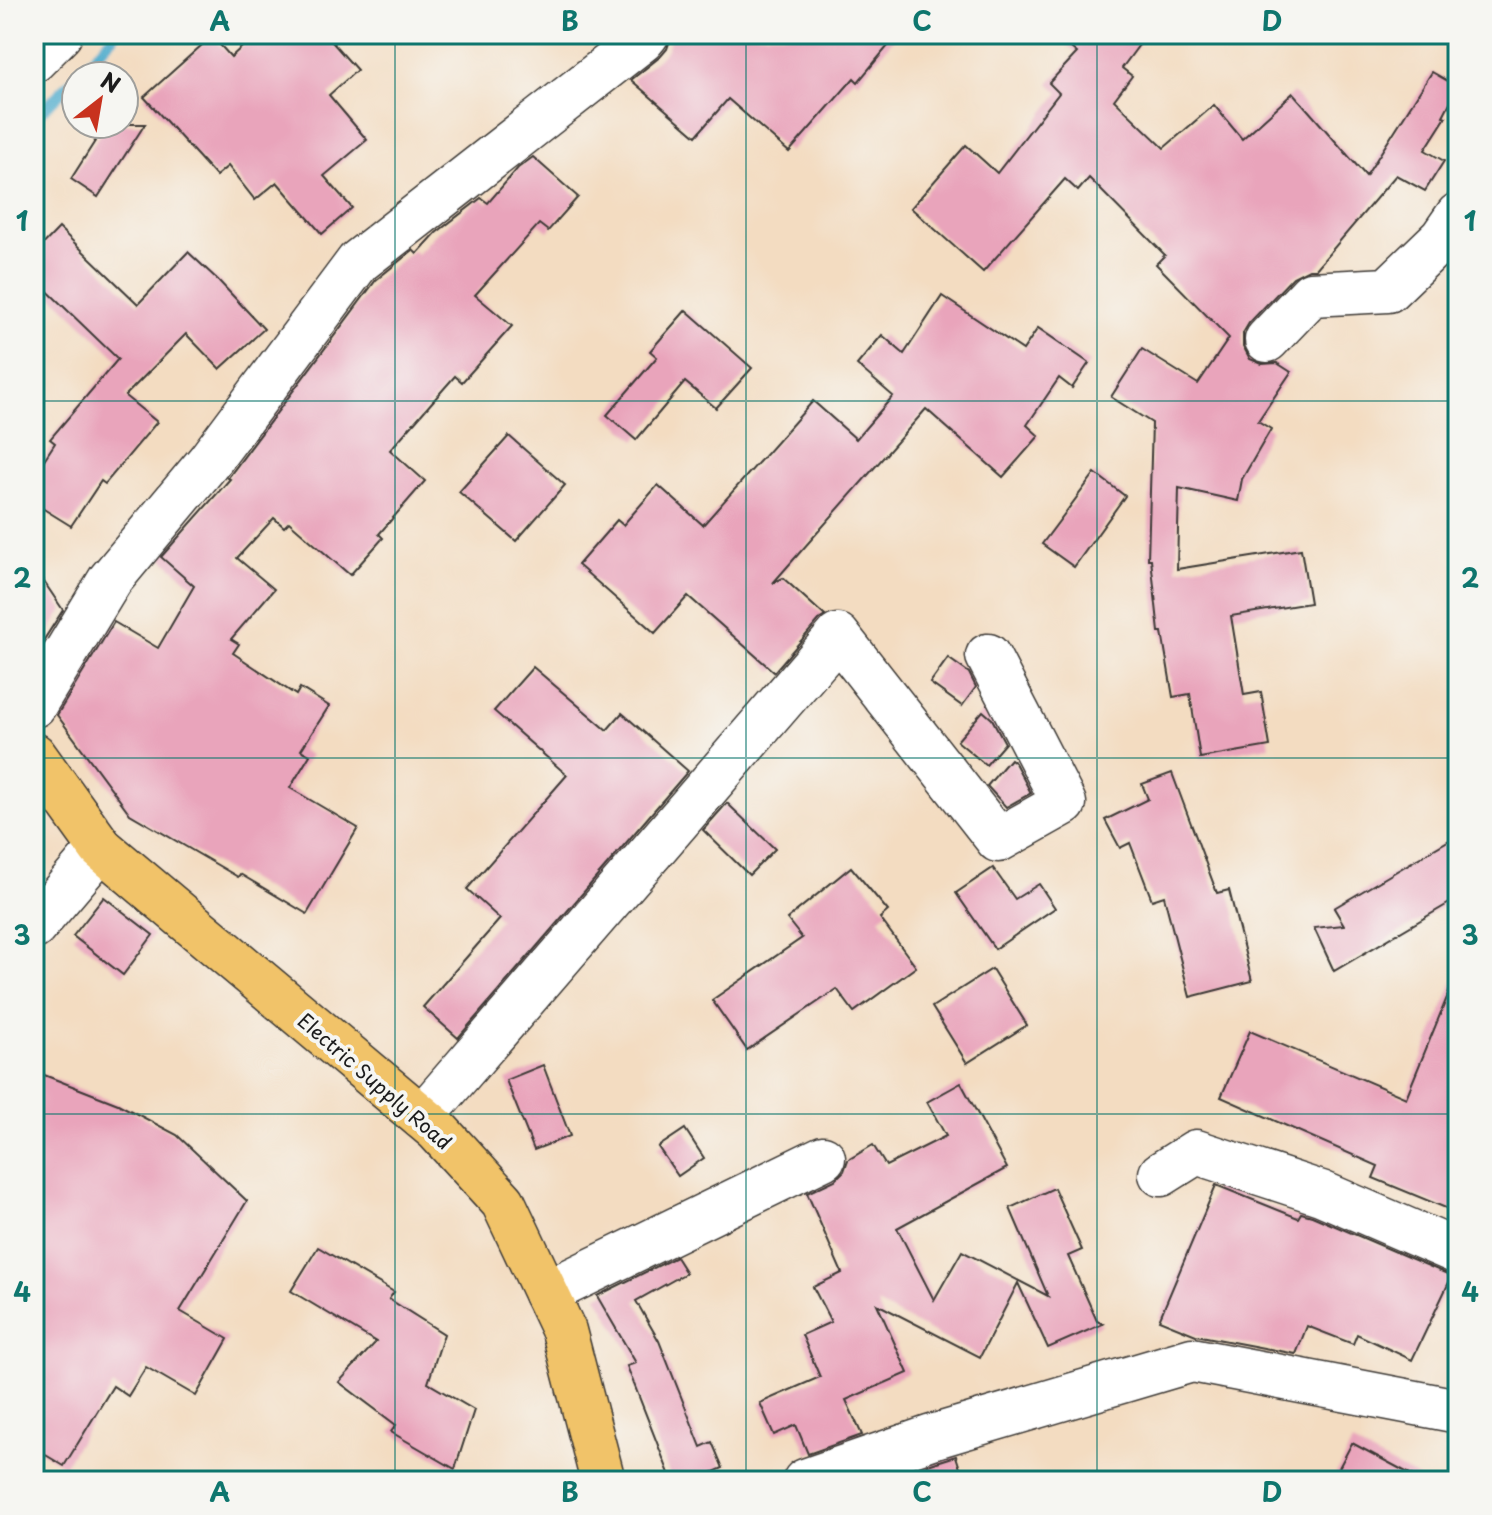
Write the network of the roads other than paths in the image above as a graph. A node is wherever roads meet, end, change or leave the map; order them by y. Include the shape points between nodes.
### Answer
1 (60, 34) edge
2 (647, 34) edge
3 (34, 60) edge
4 (1458, 215) edge
5 (1267, 340) dead end
6 (988, 656) dead end
7 (34, 705) edge
8 (34, 755) edge
9 (101, 848) junction
10 (34, 927) edge
11 (422, 1117) junction
12 (823, 1158) dead end
13 (1161, 1174) dead end
14 (1458, 1252) edge
15 (546, 1293) junction
16 (1458, 1411) edge
17 (603, 1481) edge
18 (805, 1481) edge

1 - 3 street
2 - 7 street via 358,262 210,460 110,580
4 - 5 street via 1388,290 1311,294
6 - 11 street via 1064,803 998,840 838,636
8 - 9 main road, Electric Supply Road
9 - 10 street
9 - 11 main road, Electric Supply Road
11 - 15 main road, Electric Supply Road via 503,1202
12 - 15 street
13 - 14 street via 1196,1152 1321,1193
15 - 17 main road, Electric Supply Road via 564,1331
16 - 18 street via 1192,1360 932,1437

